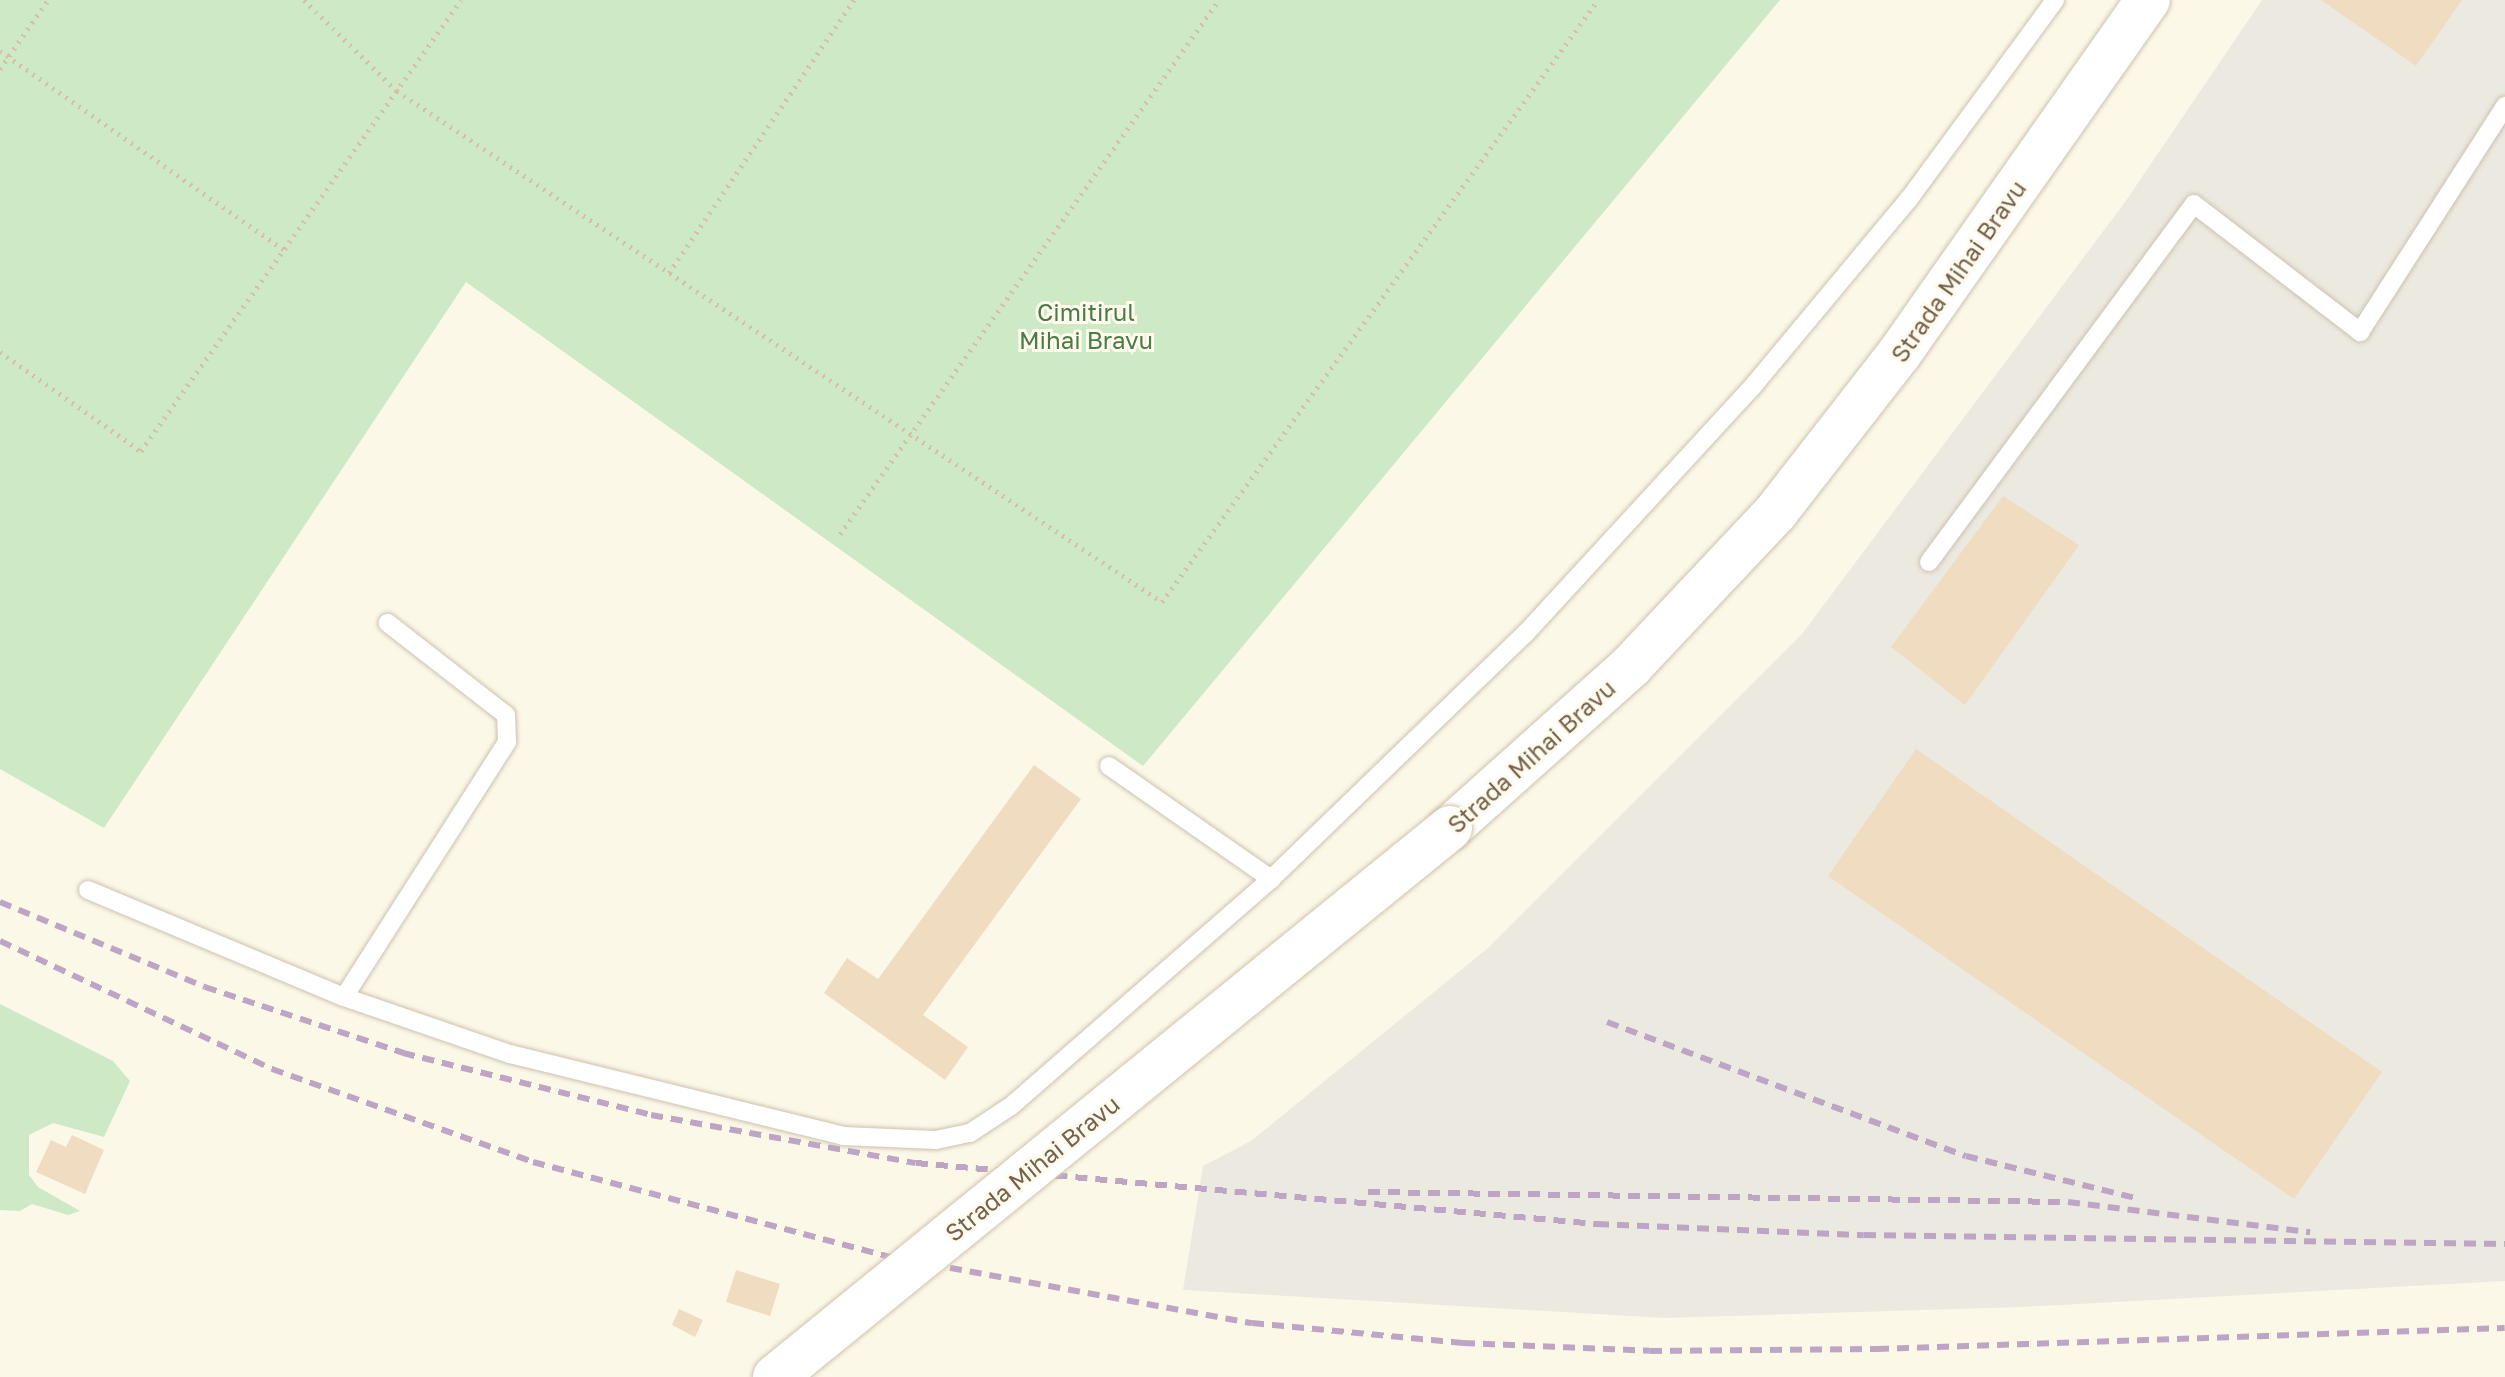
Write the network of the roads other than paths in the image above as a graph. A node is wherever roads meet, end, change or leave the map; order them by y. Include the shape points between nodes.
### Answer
1 (2055, 0) edge
2 (2148, 0) edge
3 (2505, 106) edge
4 (1929, 562) dead end
5 (388, 623) dead end
6 (1109, 766) dead end
7 (1271, 879) junction
8 (88, 890) dead end
9 (344, 997) junction
10 (775, 1377) edge

1 - 7 lane via 1909,199 1753,386 1525,634
2 - 10 main road, Strada Mihai Bravu, bridge via 1899,354 1776,512 1631,666 1450,828
3 - 4 lane via 2360,332 2194,204
5 - 9 lane via 506,715 507,742
6 - 7 lane
7 - 9 lane via 1011,1106 970,1133 936,1140 843,1136 722,1108 510,1054
8 - 9 lane

